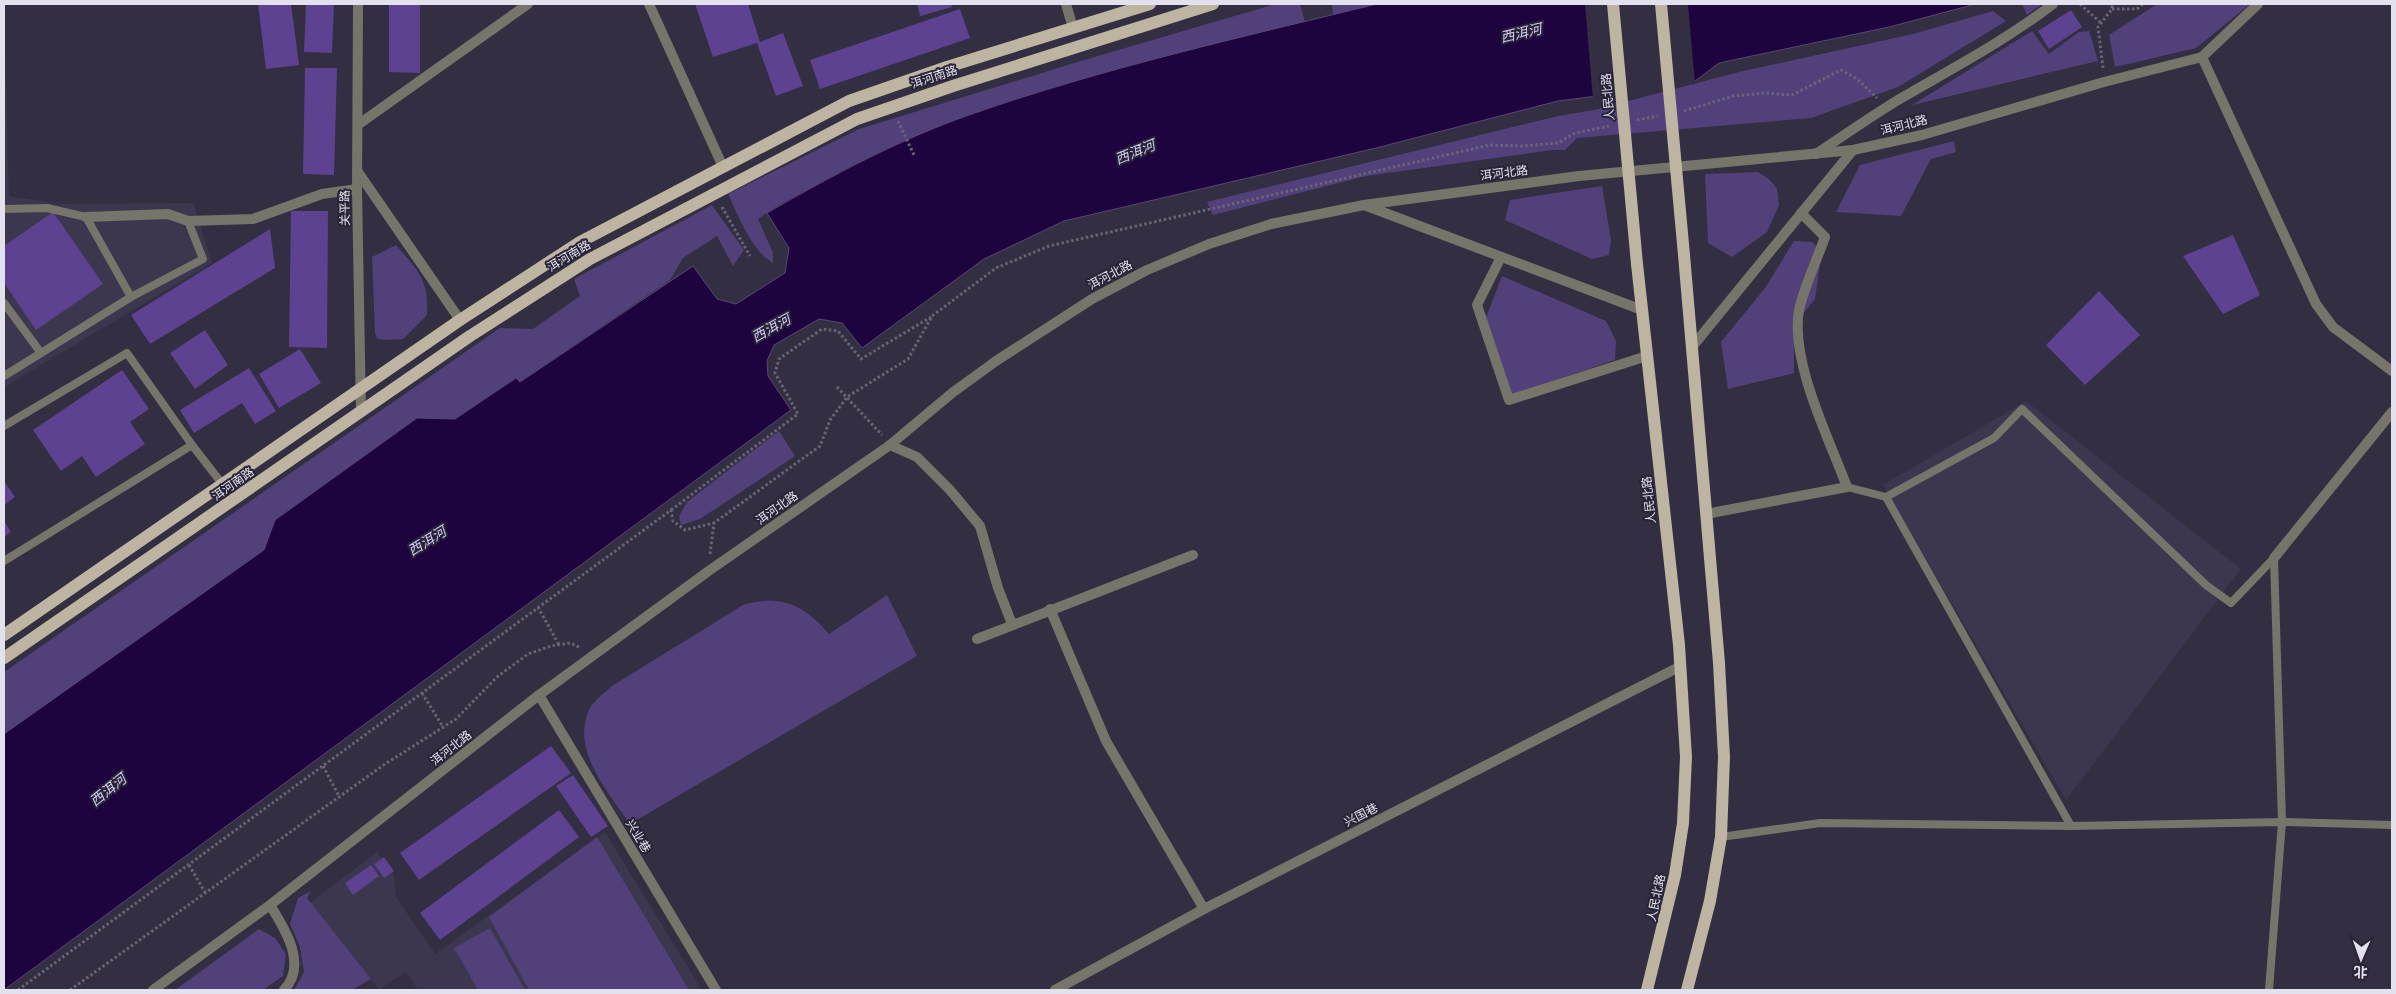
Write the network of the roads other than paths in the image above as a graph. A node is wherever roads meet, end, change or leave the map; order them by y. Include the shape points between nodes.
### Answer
1 (358, 4) edge
2 (528, 4) edge
3 (649, 4) edge
4 (1066, 4) edge
5 (1150, 4) edge
6 (1213, 4) edge
7 (1613, 4) edge
8 (1661, 4) edge
9 (2053, 4) edge
10 (2258, 4) edge
11 (1073, 28) junction
12 (2202, 57) junction
13 (359, 124) junction
14 (1853, 150) junction
15 (1813, 156) junction
16 (723, 167) junction
17 (358, 172) junction
18 (357, 189) junction
19 (1364, 205) junction
20 (4, 209) edge
21 (1801, 213) junction
22 (86, 217) junction
23 (188, 221) junction
24 (1502, 257) junction
25 (131, 297) junction
26 (4, 302) edge
27 (1642, 310) junction
28 (460, 320) junction
29 (1692, 347) junction
30 (41, 353) junction
31 (1647, 356) junction
32 (2392, 371) edge
33 (4, 376) edge
34 (361, 389) junction
35 (361, 412) junction
36 (2392, 412) edge
37 (4, 426) edge
38 (890, 445) junction
39 (192, 446) junction
40 (223, 485) junction
41 (1847, 487) junction
42 (1886, 497) junction
43 (1706, 514) junction
44 (1193, 555) dead end
45 (2274, 558) junction
46 (4, 561) edge
47 (1050, 609) junction
48 (1012, 624) junction
49 (4, 635) edge
50 (977, 639) dead end
51 (4, 658) edge
52 (1681, 666) junction
53 (539, 694) junction
54 (2282, 822) junction
55 (2392, 825) edge
56 (2071, 826) junction
57 (1720, 837) junction
58 (270, 905) junction
59 (1204, 909) junction
60 (153, 990) edge
61 (284, 990) edge
62 (716, 990) edge
63 (1055, 990) edge
64 (1647, 990) edge
65 (1687, 990) edge
66 (2269, 990) edge

1 - 13 street, 关平路
2 - 13 street
3 - 16 street
4 - 11 street
5 - 11 main road, 洱河南路
6 - 35 main road, 洱河南路 via 857,119 590,259
7 - 27 main road, 人民北路, bridge
8 - 29 main road, bridge
9 - 15 street
10 - 12 street, 洱河北路
11 - 16 main road, 洱河南路 via 849,101
12 - 14 street, 洱河北路
12 - 32 street via 2316,304 2333,327
13 - 17 street, 关平路
14 - 15 street, 洱河北路
14 - 21 street
15 - 19 street, 洱河北路 via 1579,176
16 - 28 main road, 洱河南路 via 580,242
17 - 18 street, 关平路
17 - 28 street
18 - 23 street via 322,194 253,219
18 - 34 street, 关平路
19 - 24 street
19 - 38 street, 洱河北路 via 1271,224 1210,244 1148,270 1092,299 996,361
20 - 22 lane via 47,208
21 - 29 street
21 - 41 street via 1825,237 1800,310 1799,345 1808,382
22 - 23 street via 168,214
22 - 25 lane
23 - 25 lane via 204,259
24 - 27 street
24 - 31 street via 1477,305 1509,400
25 - 30 lane
26 - 30 lane
27 - 31 main road, 人民北路
28 - 34 main road, 洱河南路
29 - 43 main road
30 - 33 lane
31 - 52 main road, 人民北路
34 - 35 street, 关平路
34 - 40 main road, 洱河南路
35 - 51 main road, 洱河南路
36 - 45 street
37 - 39 lane via 127,353
38 - 48 street via 917,457 980,526
38 - 53 street, 洱河北路
39 - 40 lane
39 - 46 lane
40 - 49 main road, 洱河南路
41 - 42 lane
41 - 43 street
42 - 45 lane via 1994,438 2022,409 2206,585 2231,603
42 - 56 lane
43 - 57 main road via 1723,721
44 - 47 street
45 - 54 lane
47 - 48 street
47 - 59 street via 1106,741
48 - 50 street
52 - 59 street, 兴国巷
52 - 64 main road, 人民北路 via 1686,757 1683,823 1670,903
53 - 58 street, 洱河北路
53 - 62 street, 兴业巷
54 - 55 lane
54 - 56 lane
54 - 66 lane
56 - 57 lane via 1820,823
57 - 65 main road via 1710,901
58 - 60 street, 洱河北路
58 - 61 street via 290,942 294,964 290,984
59 - 63 street, 兴国巷

